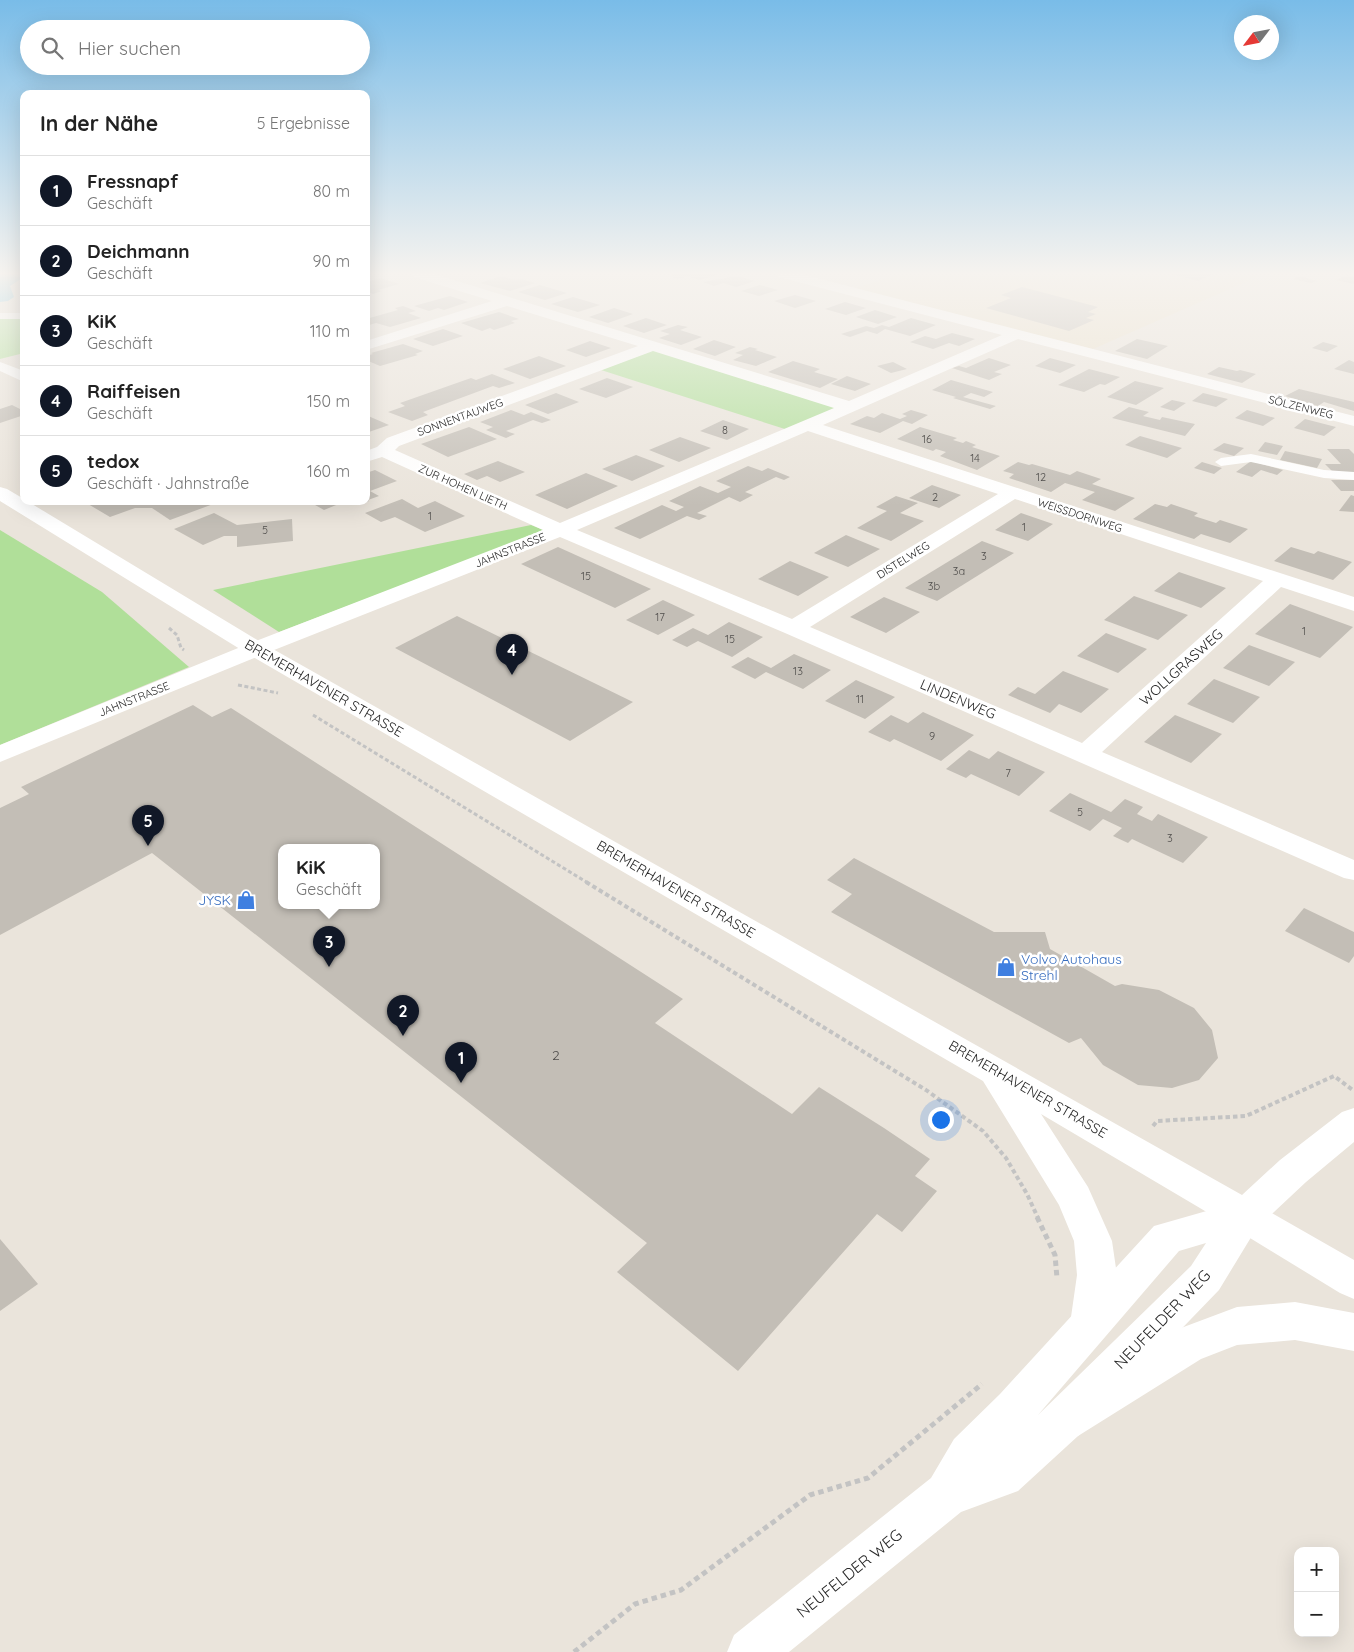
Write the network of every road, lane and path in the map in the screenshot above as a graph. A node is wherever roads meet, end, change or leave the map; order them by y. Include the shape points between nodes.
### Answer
1 (639, 351) edge
2 (669, 351) edge
3 (977, 351) edge
4 (1082, 351) edge
5 (20, 361) edge
6 (1, 366) edge
7 (20, 375) edge
8 (850, 407) junction
9 (1354, 421) edge
10 (807, 425) junction
11 (374, 454) edge
12 (1221, 462) dead end
13 (1354, 476) edge
14 (0, 493) edge
15 (1012, 493) junction
16 (560, 530) junction
17 (1278, 579) junction
18 (1354, 604) edge
19 (793, 628) junction
20 (256, 649) junction
21 (210, 668) junction
22 (287, 699) dead end
23 (304, 709) dead end
24 (0, 754) edge
25 (1084, 754) junction
26 (1354, 871) edge
27 (995, 1071) junction
28 (1354, 1092) edge
29 (1354, 1122) edge
30 (1134, 1152) junction
31 (1245, 1216) junction
32 (1354, 1281) edge
33 (1058, 1283) dead end
34 (1090, 1324) junction
35 (1354, 1332) edge
36 (990, 1378) dead end
37 (1063, 1421) junction
38 (947, 1494) junction
39 (574, 1652) edge
40 (751, 1652) edge

1 - 11 street, SONNENTAUWEG via 393,442
2 - 8 street
3 - 8 street, JAHNSTRASSE
4 - 9 street, SÖLZENWEG
5 - 6 street
6 - 7 street
8 - 10 street, JAHNSTRASSE
10 - 15 street, WEISSDORNWEG
10 - 16 street, JAHNSTRASSE
11 - 16 street, ZUR HOHEN LIETH
12 - 13 lane via 1250,458 1324,474
14 - 20 street, BREMERHAVENER STRASSE
15 - 17 street, WEISSDORNWEG
15 - 19 street, DISTELWEG
16 - 19 street, LINDENWEG
16 - 20 street, JAHNSTRASSE
17 - 18 street, WEISSDORNWEG
17 - 25 street, WOLLGRASWEG
19 - 25 street, LINDENWEG
20 - 21 street, JAHNSTRASSE
20 - 27 street, BREMERHAVENER STRASSE
21 - 22 path via 233,684
21 - 24 street, JAHNSTRASSE
23 - 33 path via 926,1090 983,1131 1006,1158 1026,1194 1055,1255
25 - 26 street, LINDENWEG
27 - 30 street, BREMERHAVENER STRASSE
27 - 34 street via 1075,1198 1093,1241 1097,1275
28 - 30 path via 1334,1076 1246,1116 1157,1121
29 - 31 street via 1292,1171
30 - 31 street, BREMERHAVENER STRASSE
31 - 32 street, BREMERHAVENER STRASSE
31 - 34 street, NEUFELDER WEG via 1167,1238
31 - 37 street, NEUFELDER WEG via 1205,1278
34 - 38 street, NEUFELDER WEG via 1015,1409 969,1454
35 - 37 street via 1295,1321 1238,1326 1187,1345
36 - 39 path via 868,1478 810,1495 681,1590 634,1604
37 - 38 street, NEUFELDER WEG via 1002,1475
38 - 40 street, NEUFELDER WEG

